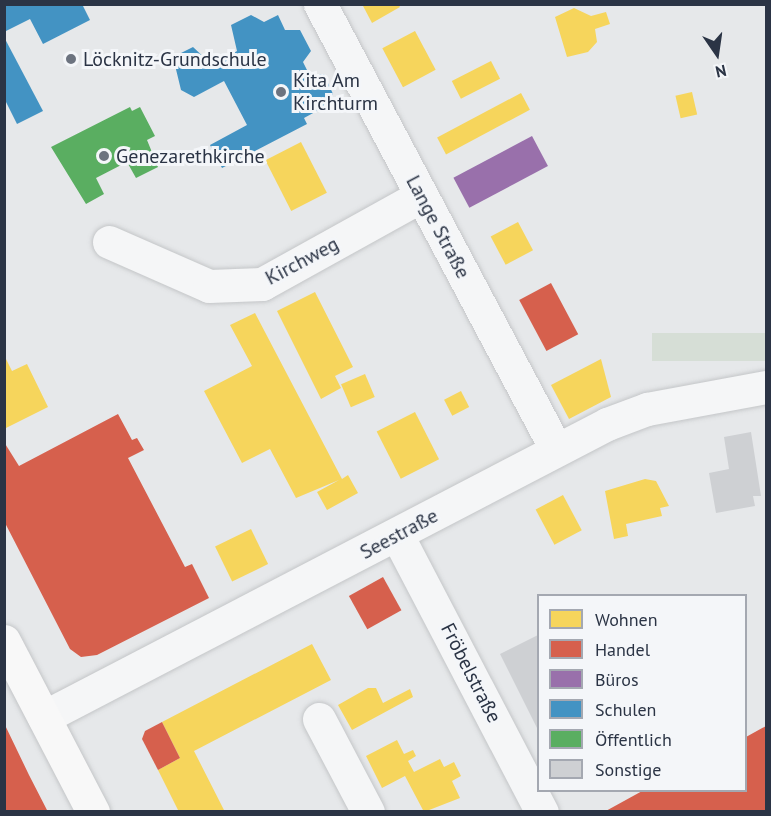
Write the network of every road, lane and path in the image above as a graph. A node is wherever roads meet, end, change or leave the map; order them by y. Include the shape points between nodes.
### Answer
1 (320, 4) edge
2 (421, 196) junction
3 (108, 242) dead end
4 (766, 387) edge
5 (556, 449) junction
6 (397, 535) junction
7 (4, 641) edge
8 (44, 717) junction
9 (319, 719) dead end
10 (93, 812) edge
11 (368, 812) edge
12 (542, 812) edge

1 - 2 street, Lange Straße
2 - 3 street, Kirchweg via 262,284 209,286
2 - 5 street, Lange Straße
4 - 5 street, Seestraße via 647,409
5 - 6 street, Seestraße
6 - 8 street, Seestraße
6 - 12 street, Fröbelstraße
7 - 8 main road
8 - 10 main road
9 - 11 street

